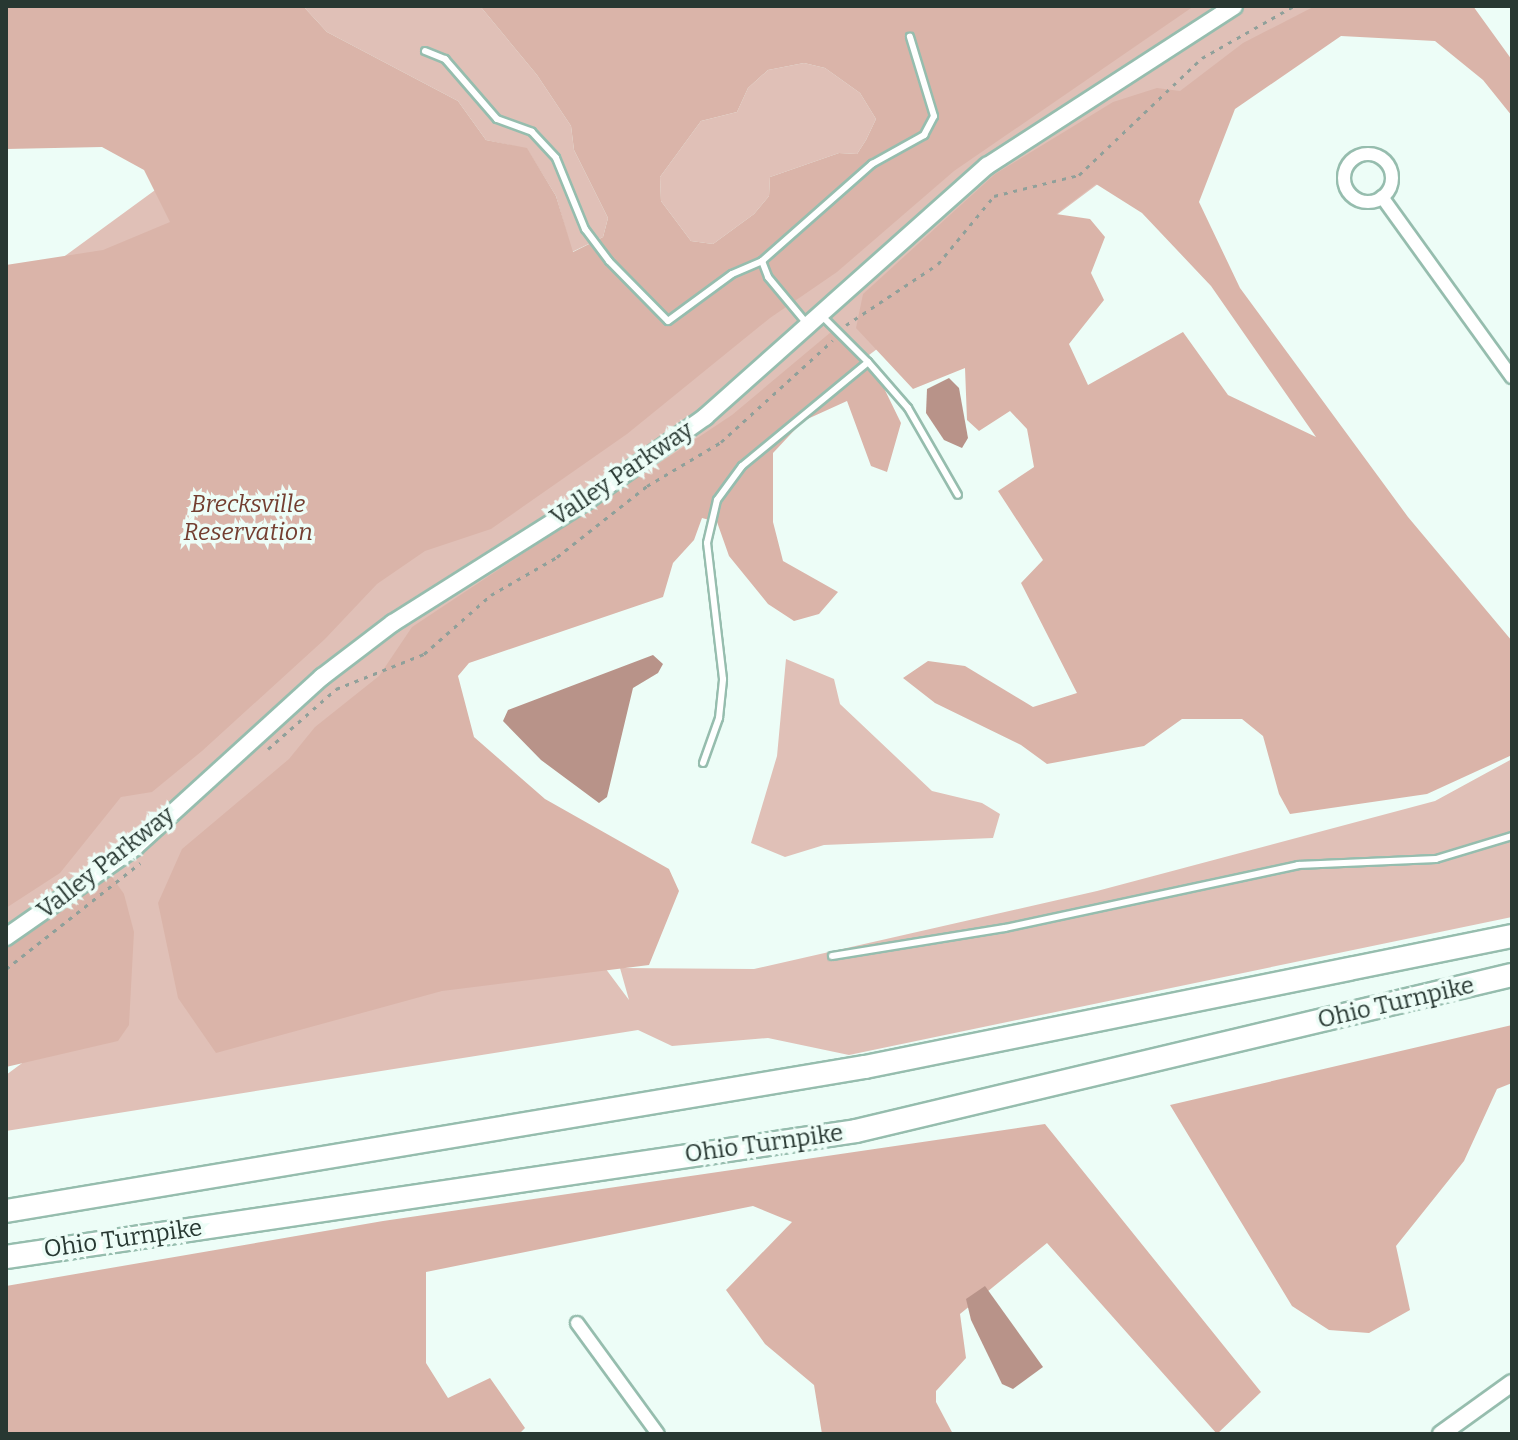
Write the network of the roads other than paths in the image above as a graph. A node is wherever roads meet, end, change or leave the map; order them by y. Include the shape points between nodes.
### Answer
1 (1234, 6) edge
2 (910, 37) dead end
3 (425, 51) dead end
4 (1382, 197) dead end
5 (762, 261) junction
6 (820, 314) junction
7 (808, 325) junction
8 (868, 362) junction
9 (1512, 377) edge
10 (958, 495) dead end
11 (703, 763) dead end
12 (1512, 836) edge
13 (1512, 936) edge
14 (6, 937) edge
15 (832, 956) dead end
16 (1512, 975) edge
17 (6, 1211) edge
18 (6, 1257) edge
19 (577, 1323) dead end
20 (1512, 1383) edge
21 (658, 1434) edge
22 (1441, 1434) edge

1 - 6 street, Valley Parkway via 987,166
2 - 5 lane via 934,116 924,135 872,164
3 - 5 lane via 445,59 497,119 532,132 548,149 585,229 668,321 732,274
4 - 9 street
5 - 7 lane via 768,277
6 - 7 street, Valley Parkway
6 - 8 lane
7 - 14 street, Valley Parkway via 705,417 586,501 393,623 322,677 135,847
8 - 10 lane via 908,408
8 - 11 lane via 742,466 717,500 707,543 723,679 719,718
12 - 15 lane via 1436,859 1298,865 1005,928
13 - 17 highway, Ohio Turnpike via 865,1067
16 - 18 highway, Ohio Turnpike via 856,1131
19 - 21 street
20 - 22 street

